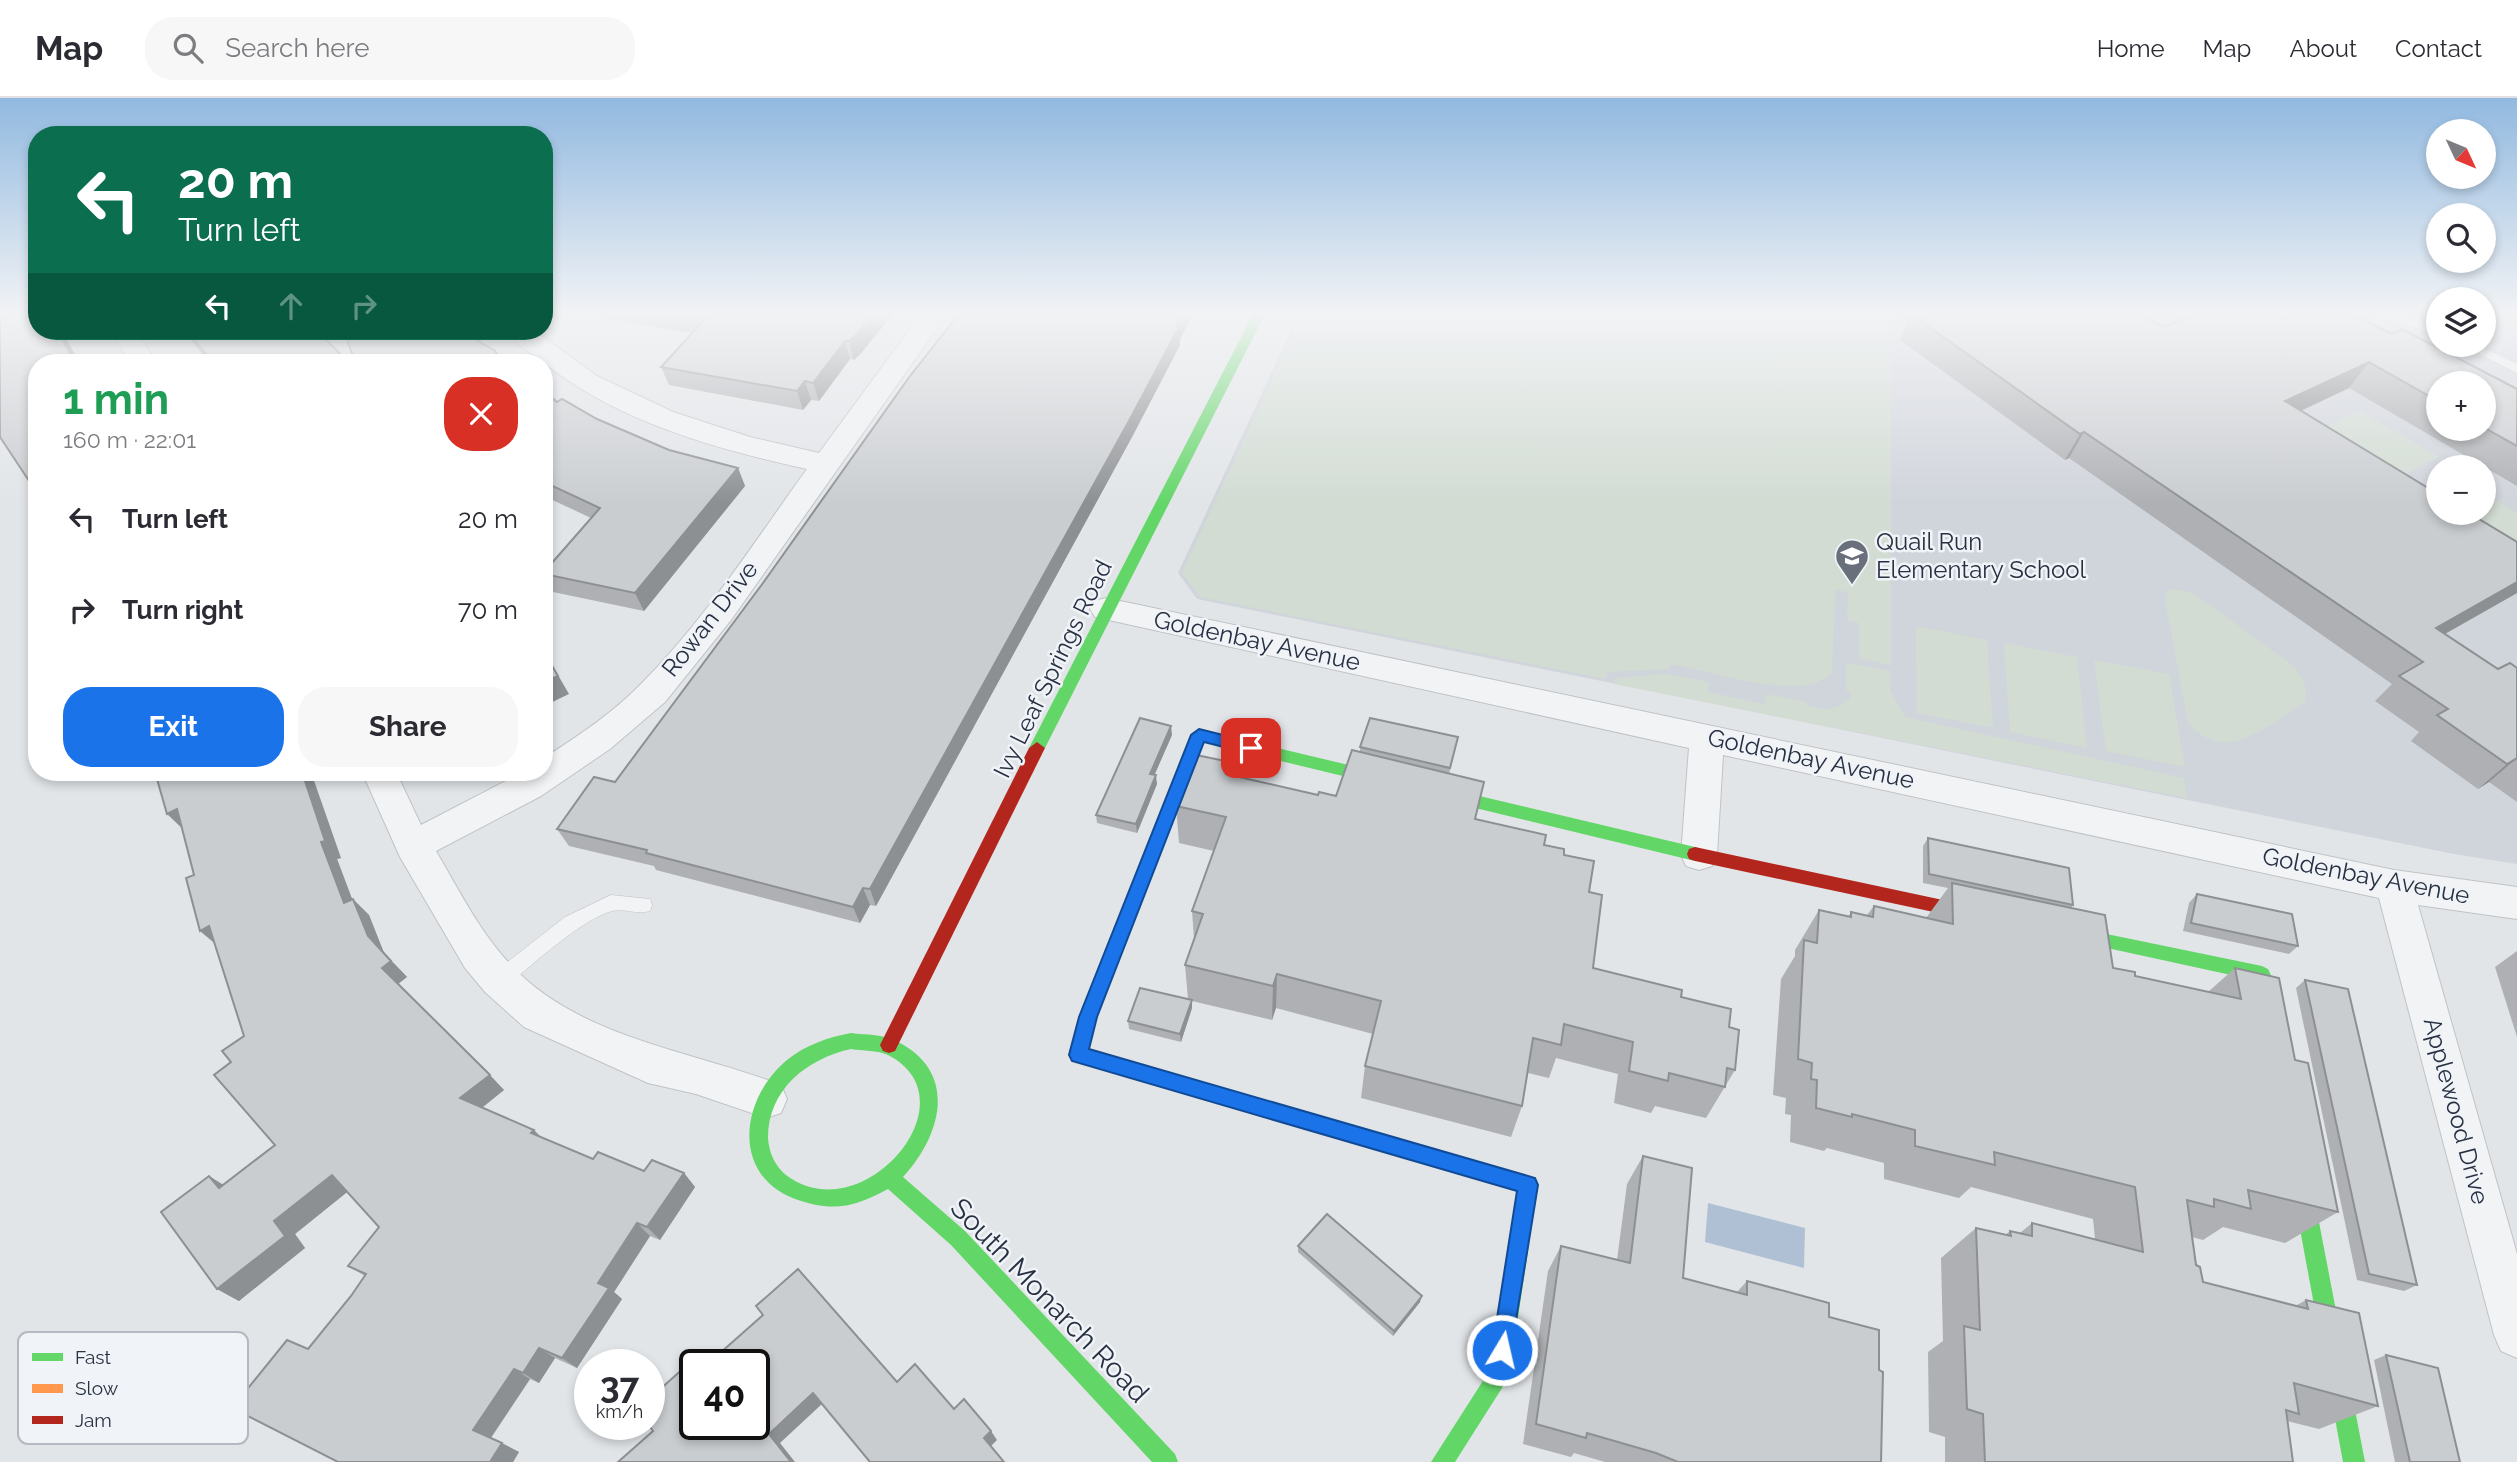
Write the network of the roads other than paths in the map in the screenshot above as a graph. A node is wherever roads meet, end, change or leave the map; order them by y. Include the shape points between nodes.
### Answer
1 (579, 378) edge
2 (888, 378) edge
3 (1226, 378) edge
4 (826, 464) junction
5 (1106, 609) junction
6 (1707, 736) junction
7 (553, 770) edge
8 (383, 781) edge
9 (536, 781) edge
10 (413, 846) junction
11 (1699, 855) junction
12 (2394, 886) junction
13 (2517, 903) edge
14 (643, 905) dead end
15 (2007, 920) edge
16 (2047, 929) edge
17 (499, 980) junction
18 (2270, 1015) edge
19 (889, 1045) junction
20 (766, 1099) junction
21 (2298, 1164) edge
22 (891, 1179) junction
23 (2517, 1335) edge
24 (1447, 1460) edge
25 (1167, 1462) edge
26 (2354, 1462) edge

1 - 4 street via 608,396 748,445
2 - 4 street, Rowan Drive
3 - 5 street, Ivy Leaf Springs Road
4 - 7 street, Rowan Drive via 720,612 653,692 598,740
5 - 6 street, Goldenbay Avenue
5 - 19 street, Ivy Leaf Springs Road
6 - 11 street
6 - 12 street, Goldenbay Avenue
8 - 10 street
9 - 10 street, Rowan Drive
10 - 17 street via 479,956
11 - 15 street
11 - 24 street via 1199,735 1088,1017 1079,1055 1528,1185 1498,1377
12 - 13 street, Goldenbay Avenue
12 - 23 street, Applewood Drive
14 - 17 lane via 611,903 582,918
16 - 18 street via 2262,974
17 - 20 street via 538,1014 648,1064
19 - 20 street via 851,1041 821,1049 793,1066
19 - 22 street via 916,1064 925,1078 931,1112 919,1148
20 - 22 street via 758,1140 771,1175 786,1189 804,1197 848,1199
21 - 26 street
22 - 25 street, South Monarch Road via 958,1238

